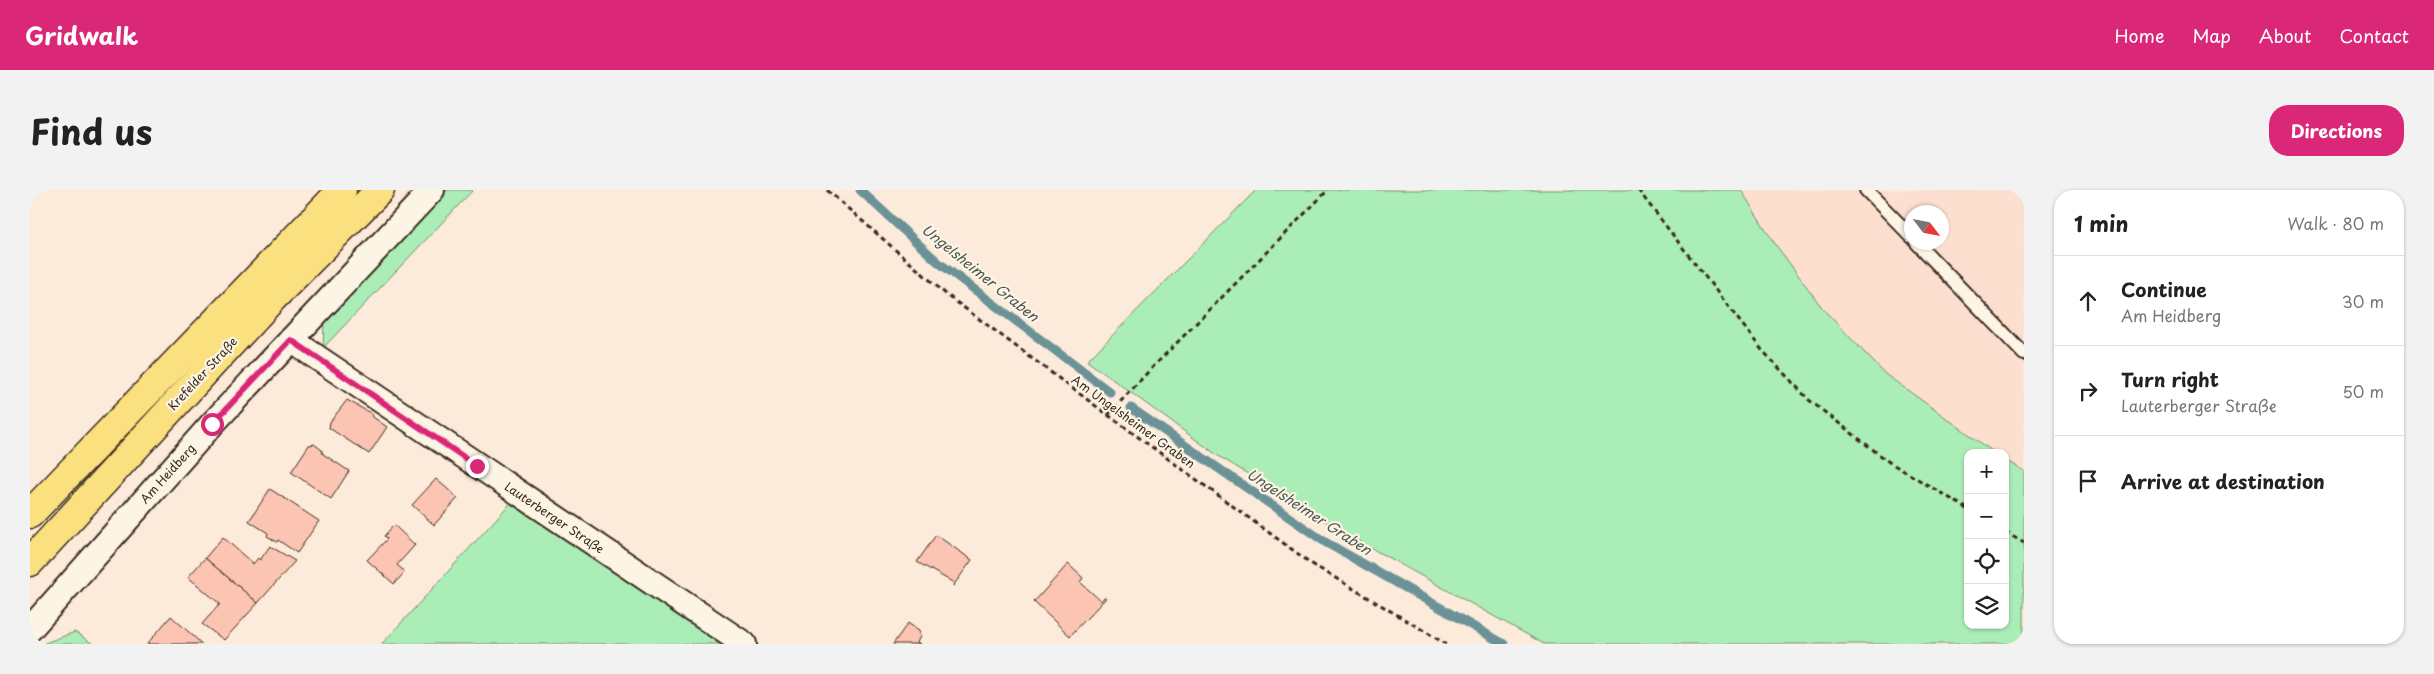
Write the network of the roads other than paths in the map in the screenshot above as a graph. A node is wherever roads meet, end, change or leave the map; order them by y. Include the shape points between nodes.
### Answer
1 (342, 190) edge
2 (380, 190) edge
3 (432, 190) edge
4 (1866, 190) edge
5 (1904, 229) edge
6 (1924, 250) edge
7 (291, 340) junction
8 (2024, 354) edge
9 (31, 512) edge
10 (30, 562) edge
11 (30, 629) edge
12 (744, 644) edge

1 - 9 highway
2 - 10 highway, Krefelder Straße via 273,298
3 - 7 street, Am Heidberg
4 - 5 lane
6 - 8 lane
7 - 11 street, Am Heidberg
7 - 12 street, Lauterberger Straße

